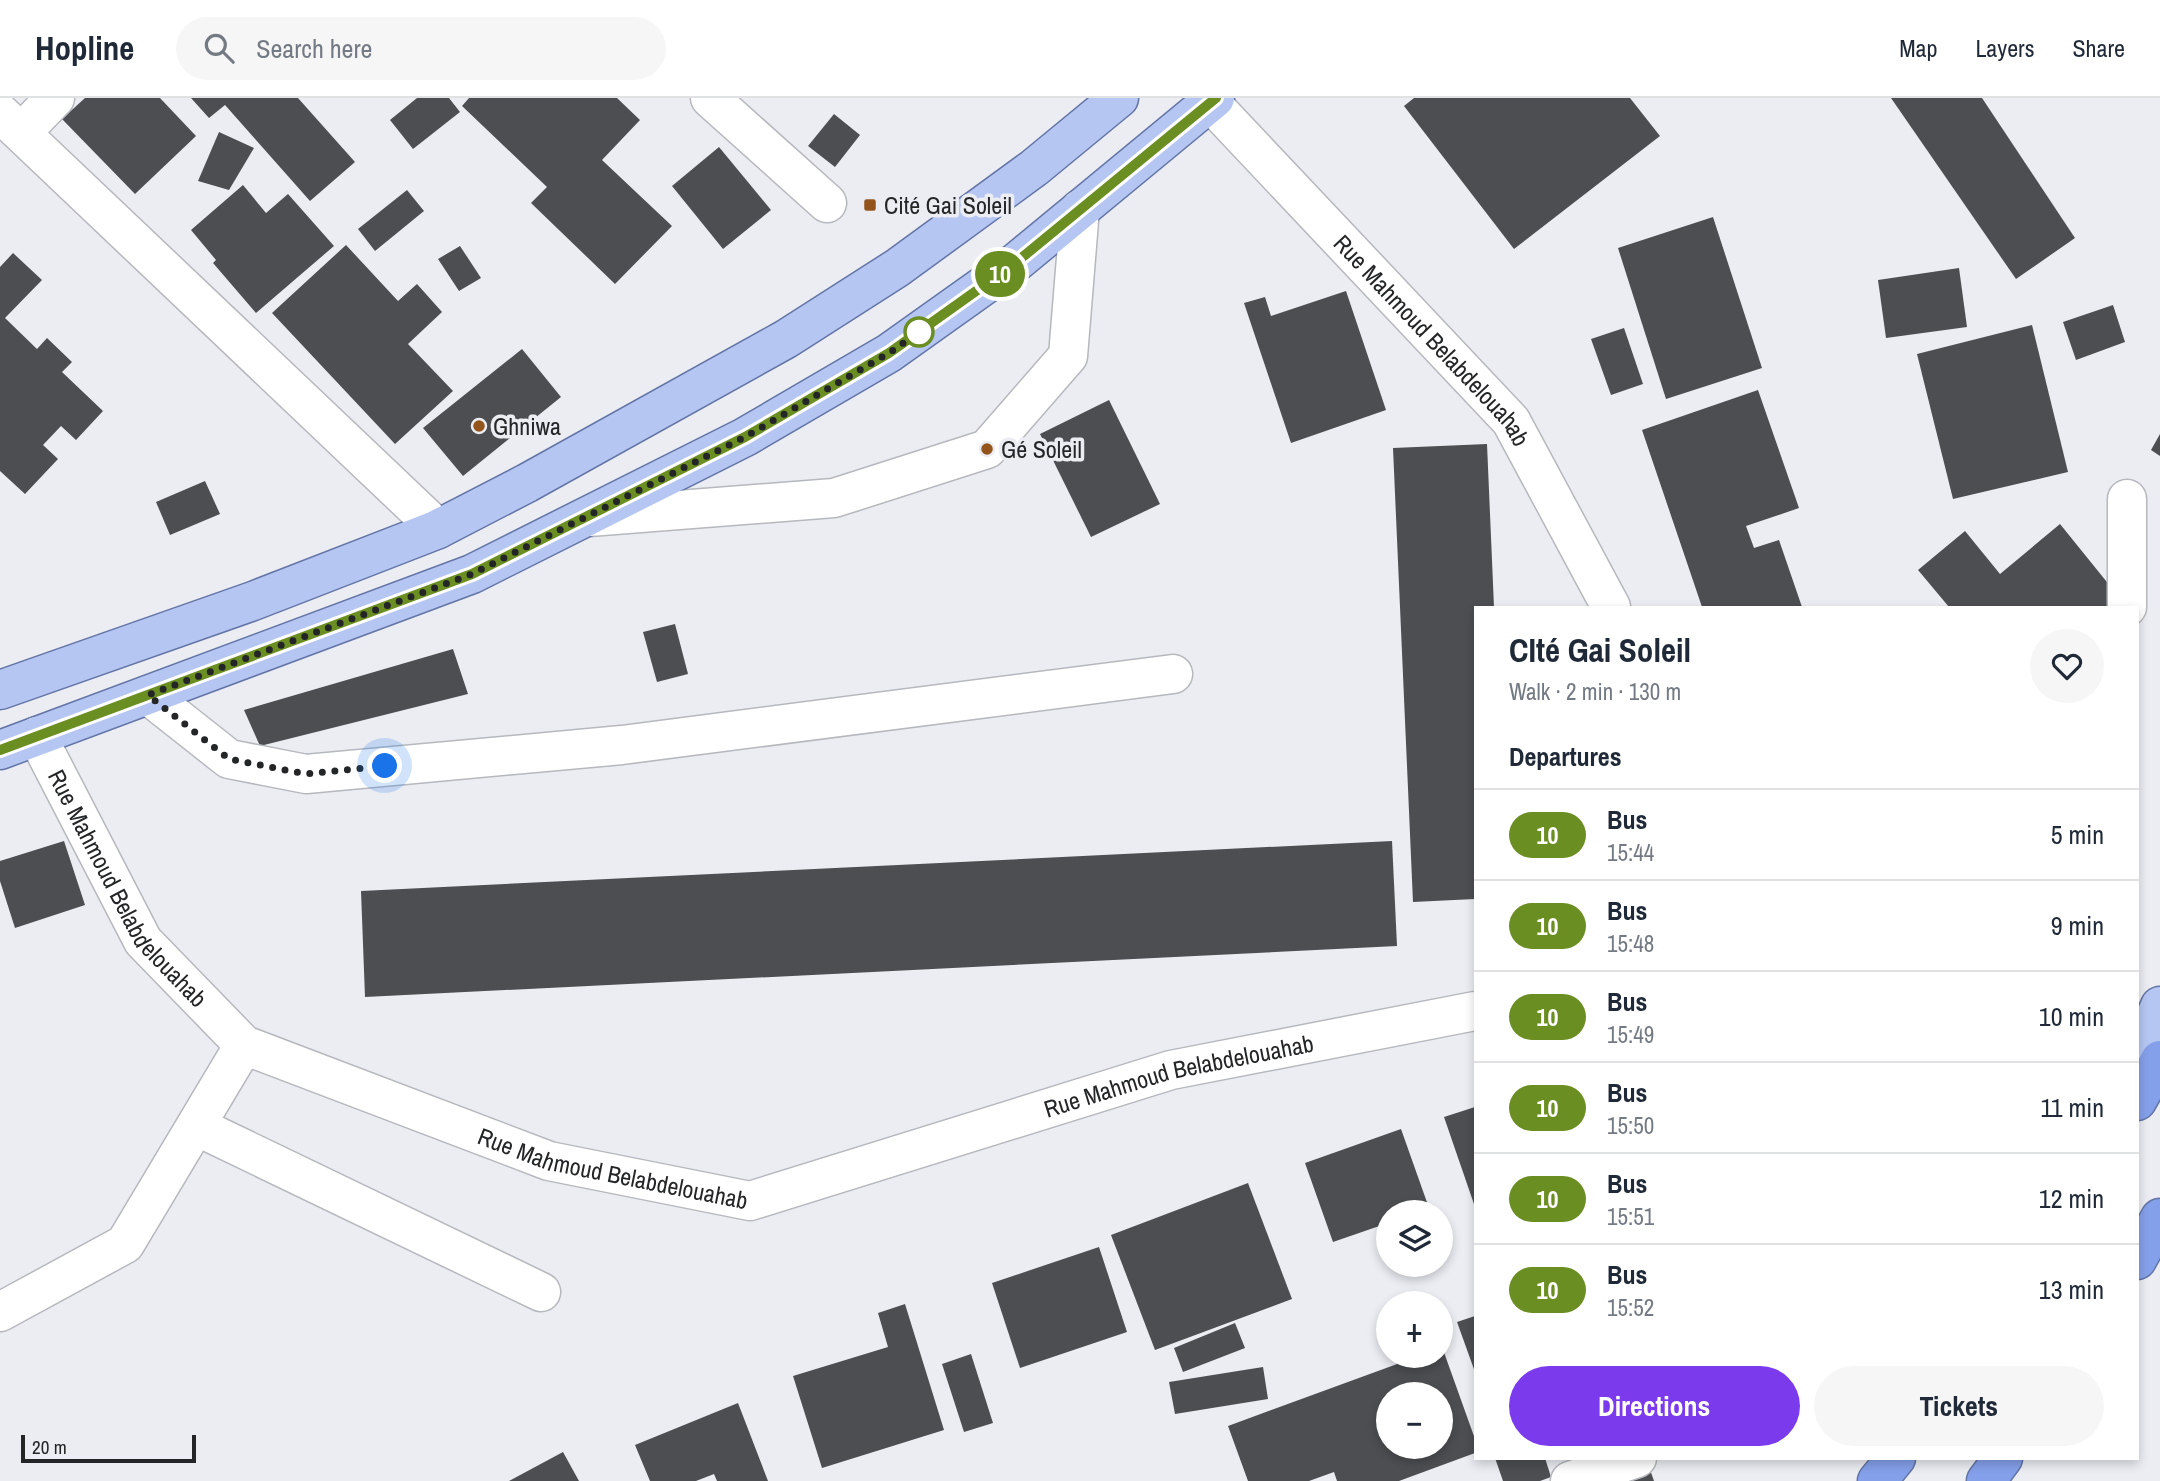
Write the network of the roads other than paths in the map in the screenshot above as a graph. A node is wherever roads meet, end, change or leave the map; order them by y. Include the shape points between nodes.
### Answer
1 (55, 98) edge
2 (710, 98) edge
3 (1119, 98) edge
4 (1213, 100) edge
5 (11, 122) edge
6 (827, 202) dead end
7 (1080, 209) junction
8 (2127, 499) dead end
9 (589, 517) junction
10 (438, 529) junction
11 (1610, 606) edge
12 (2127, 606) edge
13 (1173, 674) dead end
14 (0, 690) edge
15 (148, 695) junction
16 (37, 736) junction
17 (0, 750) edge
18 (2160, 1006) edge
19 (1474, 1011) edge
20 (244, 1045) junction
21 (2139, 1054) edge
22 (2160, 1060) edge
23 (2139, 1097) edge
24 (196, 1126) junction
25 (541, 1292) dead end
26 (0, 1312) edge
27 (1631, 1460) edge
28 (1894, 1460) edge
29 (2002, 1460) edge
30 (1570, 1481) edge
31 (1877, 1481) edge
32 (1986, 1481) edge

1 - 5 street
2 - 6 street
3 - 10 main road via 955,227 786,339
4 - 7 main road
4 - 11 street, Rue Mahmoud Belabdelouahab via 1511,421
5 - 10 street
7 - 9 main road via 1014,264 889,353 745,437
7 - 9 street via 1068,356 987,449 834,498
8 - 12 street
9 - 15 main road via 472,574
10 - 14 main road via 254,601
13 - 15 street via 622,745 306,774 229,759
15 - 16 main road
16 - 17 main road
16 - 20 street, Rue Mahmoud Belabdelouahab via 143,941
18 - 21 main road
19 - 20 street, Rue Mahmoud Belabdelouahab via 1171,1070 750,1201 549,1161
20 - 24 street
22 - 23 highway
24 - 25 street
24 - 26 street via 125,1244
27 - 30 street
28 - 31 highway
29 - 32 highway

